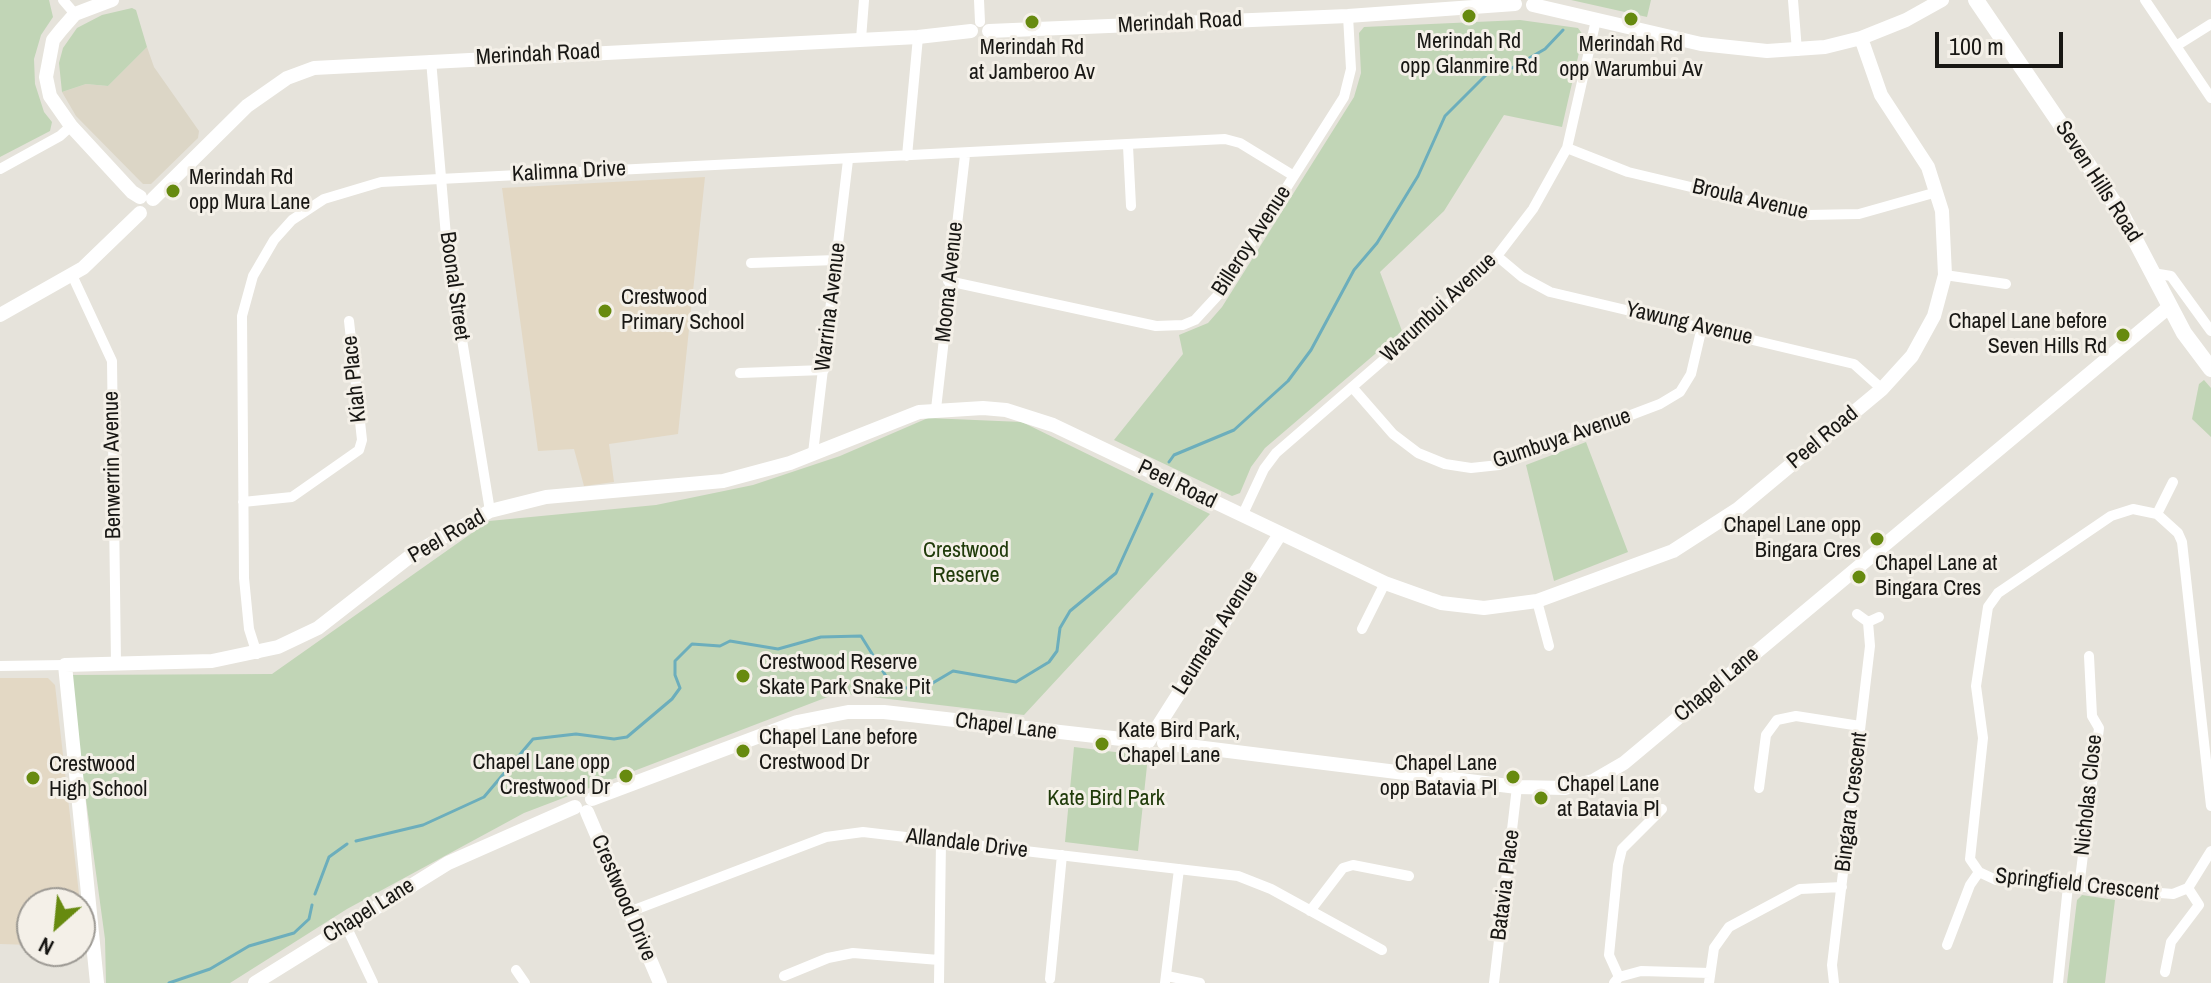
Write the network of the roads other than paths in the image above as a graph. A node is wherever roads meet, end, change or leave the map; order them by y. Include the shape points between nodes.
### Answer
1 (63, 0) edge
2 (112, 0) edge
3 (864, 0) edge
4 (979, 0) edge
5 (1793, 0) edge
6 (1942, 0) edge
7 (1976, 0) edge
8 (2145, 0) edge
9 (1516, 2) edge
10 (1532, 3) edge
11 (75, 14) junction
12 (1348, 16) junction
13 (1596, 20) junction
14 (2211, 24) edge
15 (980, 28) junction
16 (918, 37) junction
17 (1861, 38) junction
18 (861, 39) junction
19 (2176, 46) junction
20 (1797, 51) junction
21 (431, 60) junction
22 (2211, 98) edge
23 (71, 126) junction
24 (1128, 146) junction
25 (1567, 148) junction
26 (965, 155) junction
27 (907, 156) junction
28 (848, 160) junction
29 (0, 169) edge
30 (1294, 176) junction
31 (440, 179) junction
32 (1937, 192) junction
33 (147, 198) junction
34 (1131, 206) dead end
35 (1497, 256) junction
36 (836, 260) junction
37 (751, 263) dead end
38 (2153, 273) junction
39 (72, 275) junction
40 (1945, 275) junction
41 (948, 281) junction
42 (2006, 284) dead end
43 (2169, 307) junction
44 (0, 315) edge
45 (349, 321) dead end
46 (1702, 327) junction
47 (2211, 331) edge
48 (2211, 369) edge
49 (824, 370) junction
50 (740, 373) dead end
51 (1352, 387) junction
52 (1882, 389) junction
53 (936, 409) junction
54 (813, 453) junction
55 (2173, 482) dead end
56 (243, 502) junction
57 (490, 511) junction
58 (2157, 514) junction
59 (1242, 516) junction
60 (1280, 534) junction
61 (1385, 583) junction
62 (1537, 601) junction
63 (1857, 614) dead end
64 (1879, 617) dead end
65 (1868, 622) junction
66 (1362, 629) dead end
67 (1549, 646) dead end
68 (257, 654) junction
69 (2089, 656) dead end
70 (116, 664) junction
71 (65, 665) junction
72 (0, 666) edge
73 (1860, 726) junction
74 (1156, 740) junction
75 (2210, 773) edge
76 (1517, 787) junction
77 (1759, 788) dead end
78 (585, 806) junction
79 (2211, 806) edge
80 (1662, 809) dead end
81 (941, 841) junction
82 (2211, 851) edge
83 (1062, 855) junction
84 (1179, 869) junction
85 (1979, 872) junction
86 (1409, 876) dead end
87 (2074, 886) junction
88 (1842, 887) junction
89 (2188, 888) junction
90 (1310, 911) junction
91 (629, 912) junction
92 (346, 926) junction
93 (1947, 945) dead end
94 (1382, 950) dead end
95 (939, 960) junction
96 (516, 970) dead end
97 (2165, 972) dead end
98 (784, 976) dead end
99 (1709, 978) edge
100 (1050, 979) dead end
101 (1166, 980) edge
102 (1617, 980) edge
103 (97, 983) edge
104 (255, 983) edge
105 (373, 983) edge
106 (525, 983) edge
107 (660, 983) edge
108 (939, 983) edge
109 (1200, 983) edge
110 (1494, 983) edge
111 (1834, 983) edge
112 (2058, 983) edge

1 - 11 street
2 - 11 main road
3 - 18 street
4 - 15 street
5 - 20 street
6 - 17 main road
7 - 38 main road, Seven Hills Road via 2121,213
8 - 19 street
9 - 10 main road, Merindah Road via 1522,13
9 - 12 main road, Merindah Road
10 - 13 main road
11 - 23 main road via 53,40 47,62 50,96
12 - 15 main road, Merindah Road
12 - 30 street, Billeroy Avenue via 1350,84
13 - 20 main road via 1717,47
13 - 25 street, Warumbui Avenue
14 - 19 street
15 - 16 main road, Merindah Road
16 - 18 main road, Merindah Road
16 - 27 street
17 - 20 main road
17 - 32 main road, Peel Road via 1881,95 1928,167
18 - 21 main road, Merindah Road
19 - 22 street
21 - 31 street, Boonal Street
21 - 33 main road, Merindah Road via 342,64 287,78 247,106
23 - 29 street
23 - 33 main road via 132,192
24 - 26 street, Kalimna Drive
24 - 30 street, Kalimna Drive via 1225,139
24 - 34 street
25 - 32 street, Broula Avenue via 1628,172 1808,215 1859,214
25 - 35 street, Warumbui Avenue via 1533,209
26 - 27 street, Kalimna Drive
26 - 41 street, Moona Avenue
27 - 28 street, Kalimna Drive
28 - 31 street, Kalimna Drive
28 - 36 street, Warrina Avenue
30 - 41 street, Billeroy Avenue via 1214,301 1183,325 1156,326
31 - 56 street, Kalimna Drive via 362,185 324,199 292,220 263,257 246,296 240,338
31 - 57 street, Boonal Street
32 - 40 main road, Peel Road
33 - 39 main road via 136,205 140,213
35 - 46 street, Yawung Avenue via 1550,292
35 - 51 street, Warumbui Avenue
36 - 37 street
36 - 49 street, Warrina Avenue
38 - 43 main road, Seven Hills Road
38 - 47 street via 2171,276
39 - 44 main road
39 - 70 street, Benwerrin Avenue via 112,361
40 - 42 street
40 - 52 main road, Peel Road via 1926,334
41 - 53 street, Moona Avenue
43 - 48 main road, Seven Hills Road
43 - 76 main road, Chapel Lane via 1624,763 1580,786
45 - 56 street, Kiah Place via 359,450 292,497
46 - 51 street, Gumbuya Avenue via 1691,374 1680,392 1499,465 1471,468 1418,453 1393,434
46 - 52 street, Yawung Avenue via 1854,364
49 - 50 street
49 - 54 street, Warrina Avenue
51 - 59 street, Warumbui Avenue via 1269,460
52 - 62 main road, Peel Road via 1700,536
53 - 54 main road, Peel Road
53 - 59 main road, Peel Road via 1006,410 1053,425
54 - 57 main road, Peel Road via 723,481 546,497
55 - 58 street
56 - 68 street, Kalimna Drive via 245,597
57 - 68 main road, Peel Road via 413,554 318,628
58 - 75 street via 2182,542
58 - 85 street, Springfield Crescent via 2133,509 2111,516 1998,593 1988,607 1976,686 1983,738 1969,843 1970,859
59 - 60 main road, Peel Road
60 - 61 main road, Peel Road
60 - 74 main road, Leumeah Avenue
61 - 62 main road, Peel Road via 1463,607 1506,608
61 - 66 street
62 - 67 street
63 - 65 street
64 - 65 street
65 - 73 street, Bingara Crescent
68 - 70 main road, Peel Road
69 - 87 street, Nicholas Close via 2092,716 2099,728
70 - 71 main road, Peel Road
71 - 72 street
71 - 103 main road
73 - 77 street via 1796,716 1777,720 1766,735
73 - 88 street, Bingara Crescent
74 - 76 main road, Chapel Lane
74 - 78 main road, Chapel Lane via 848,712 797,722
75 - 79 street
76 - 110 street, Batavia Place
78 - 91 main road, Crestwood Drive
78 - 92 main road, Chapel Lane via 448,863
80 - 102 street via 1622,849 1609,955
81 - 83 street, Allandale Drive
81 - 91 street, Allandale Drive via 863,832 826,837
81 - 95 street
82 - 89 street, Springfield Crescent
83 - 84 street, Allandale Drive
83 - 100 street
84 - 90 street, Allandale Drive via 1238,876
84 - 101 street
85 - 87 street, Springfield Crescent via 1996,880
85 - 93 street
86 - 90 street via 1353,865 1343,868
87 - 89 street, Springfield Crescent via 2153,894
87 - 112 street, Nicholas Close
88 - 99 street via 1800,889 1729,927 1714,948
88 - 111 street, Bingara Crescent
89 - 97 street via 2199,905 2171,942
90 - 94 street, Allandale Drive
91 - 107 main road, Crestwood Drive
92 - 104 main road, Chapel Lane
92 - 105 street
95 - 98 street via 853,953
95 - 108 street
96 - 106 street
99 - 102 street via 1641,971
101 - 109 street

